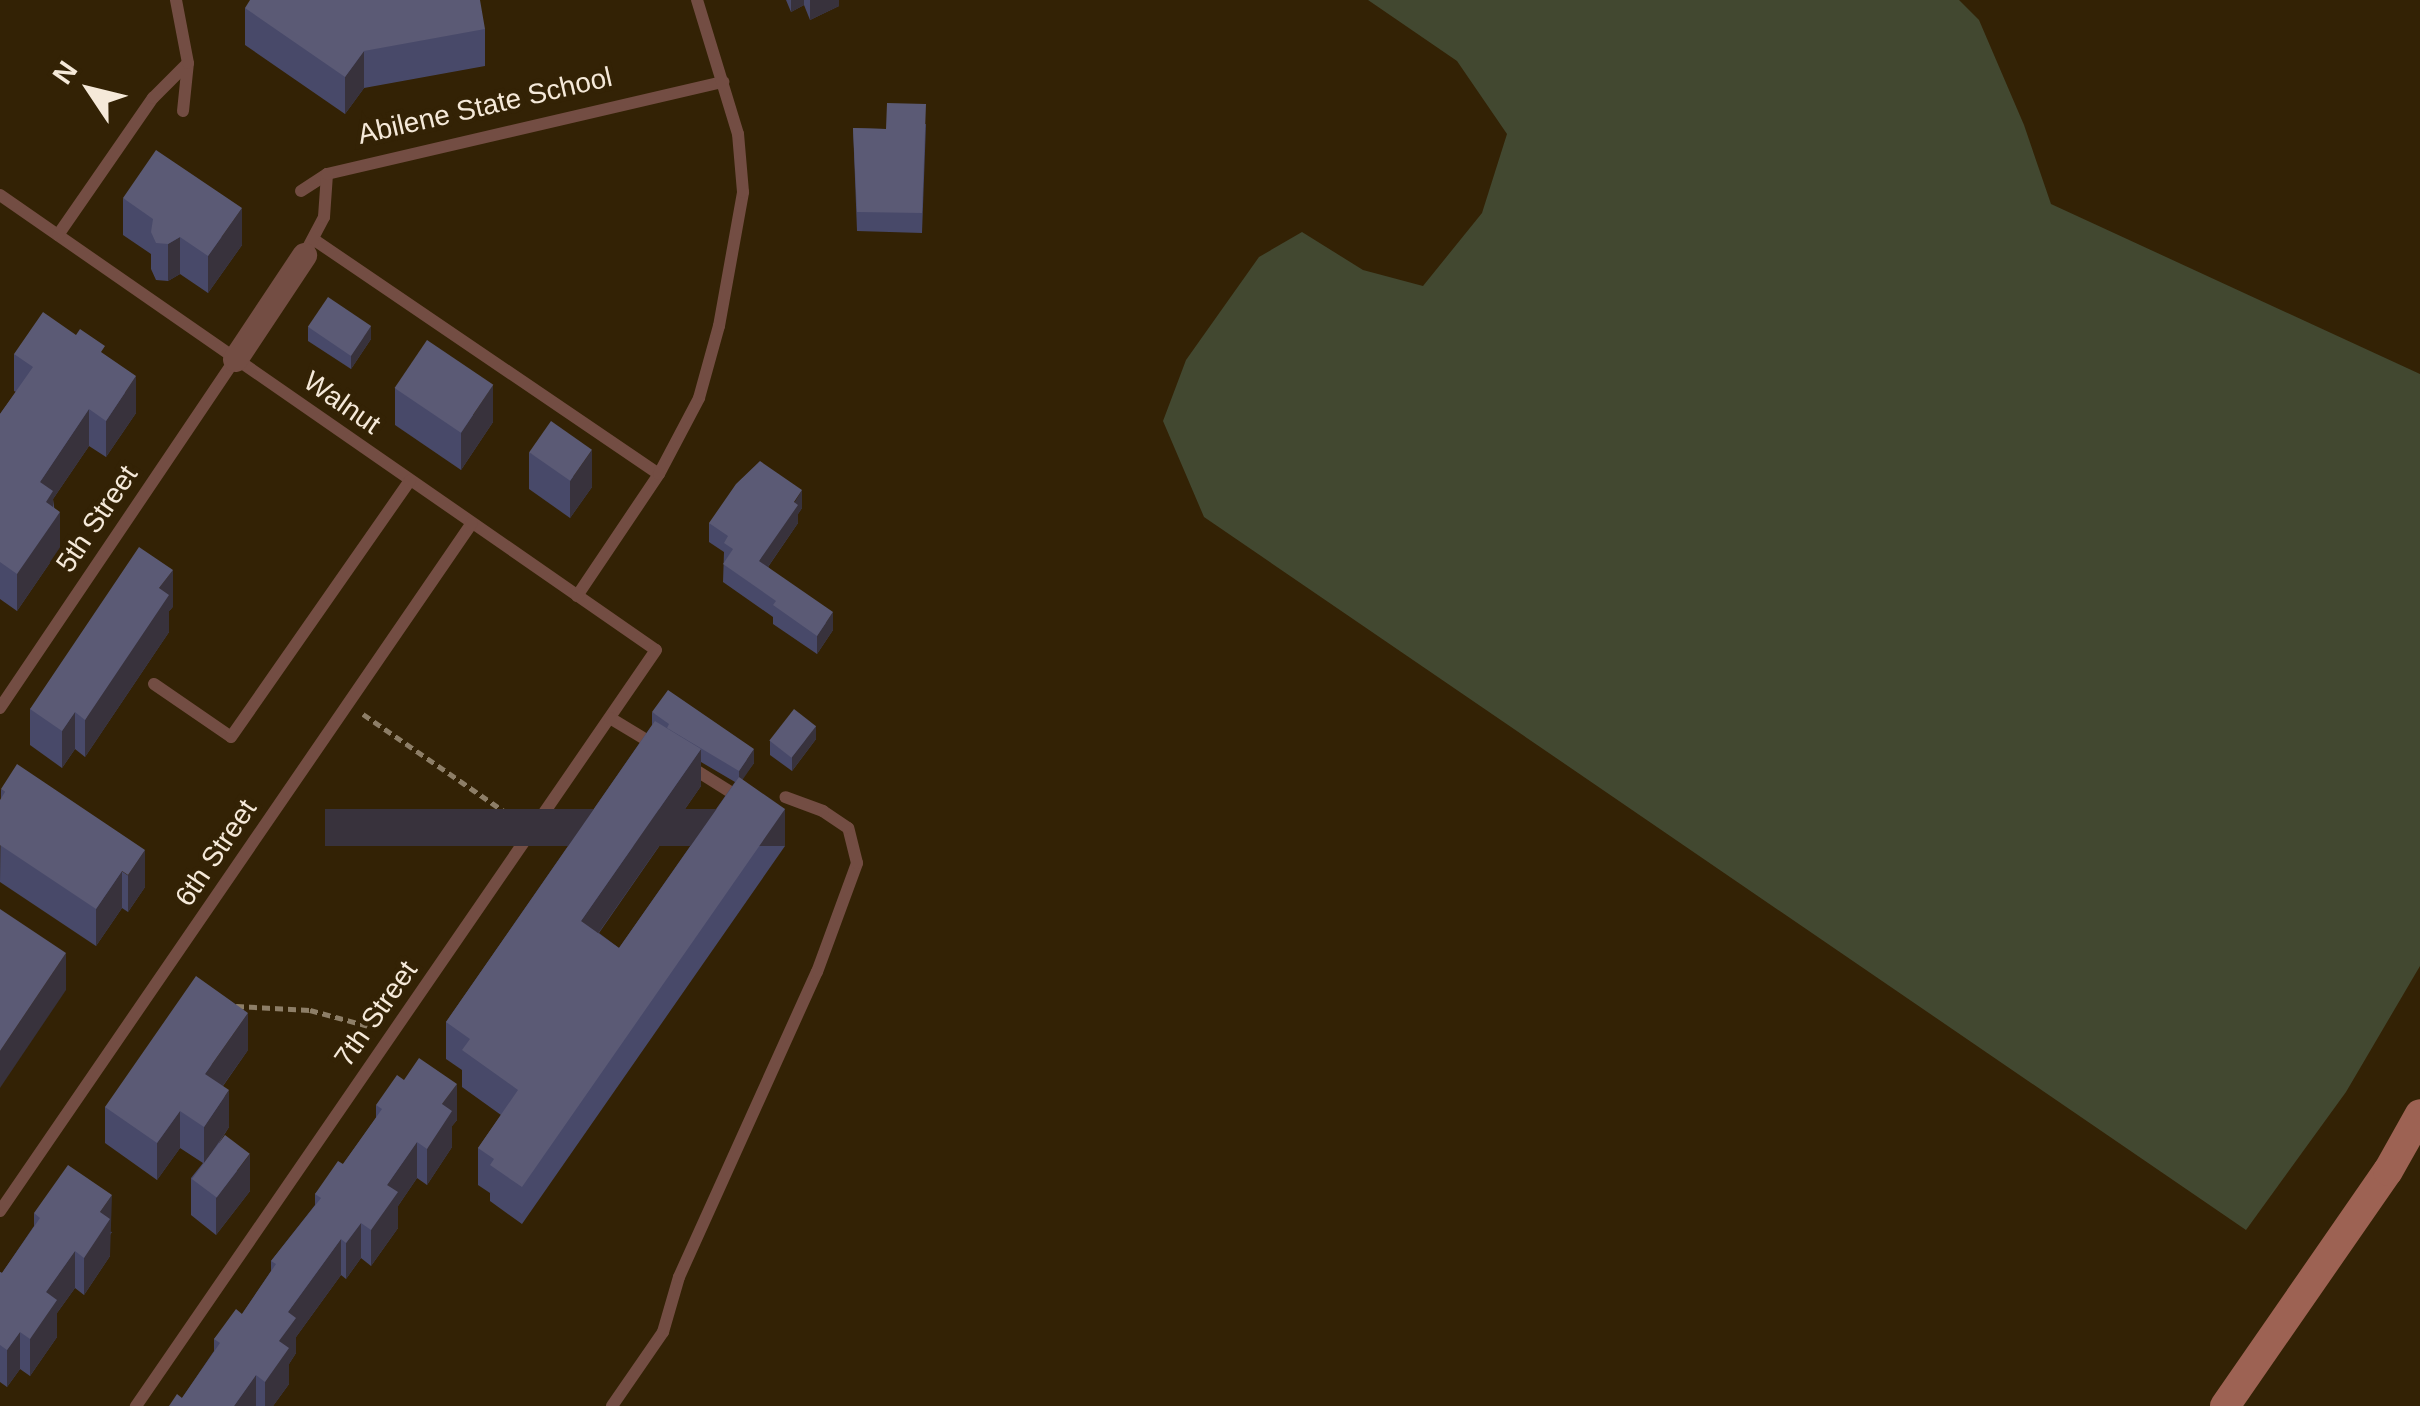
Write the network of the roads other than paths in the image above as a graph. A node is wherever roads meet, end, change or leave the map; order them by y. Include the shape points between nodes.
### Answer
1 (176, 0) edge
2 (697, 0) edge
3 (188, 63) junction
4 (723, 82) junction
5 (183, 111) dead end
6 (327, 174) junction
7 (301, 190) dead end
8 (0, 195) edge
9 (58, 235) junction
10 (309, 246) junction
11 (235, 360) junction
12 (659, 474) junction
13 (410, 480) junction
14 (472, 523) junction
15 (577, 596) junction
16 (656, 650) joint
17 (154, 684) dead end
18 (0, 708) edge
19 (610, 718) junction
20 (785, 797) dead end
21 (755, 807) edge
22 (2420, 1114) edge
23 (0, 1212) edge
24 (136, 1406) edge
25 (612, 1406) edge
26 (2224, 1406) edge

1 - 3 lane
2 - 4 lane
3 - 5 lane
3 - 9 lane via 153,98
4 - 6 lane, Abilene State School
4 - 12 lane via 738,134 743,192 699,398
6 - 7 lane, Abilene State School
6 - 10 lane via 326,208
8 - 9 lane, Walnut
9 - 11 lane, Walnut
10 - 11 street
10 - 12 lane
11 - 13 lane, Walnut
11 - 18 lane, 5th Street
12 - 15 lane
13 - 14 lane, Walnut
13 - 17 lane via 231,738
14 - 15 lane, Walnut
14 - 23 lane, 6th Street
15 - 16 lane, Walnut
16 - 19 lane, 7th Street
19 - 21 lane
19 - 24 lane, 7th Street
20 - 25 lane via 848,828 857,862 818,972 718,1187 663,1332
22 - 26 main road via 2388,1171

